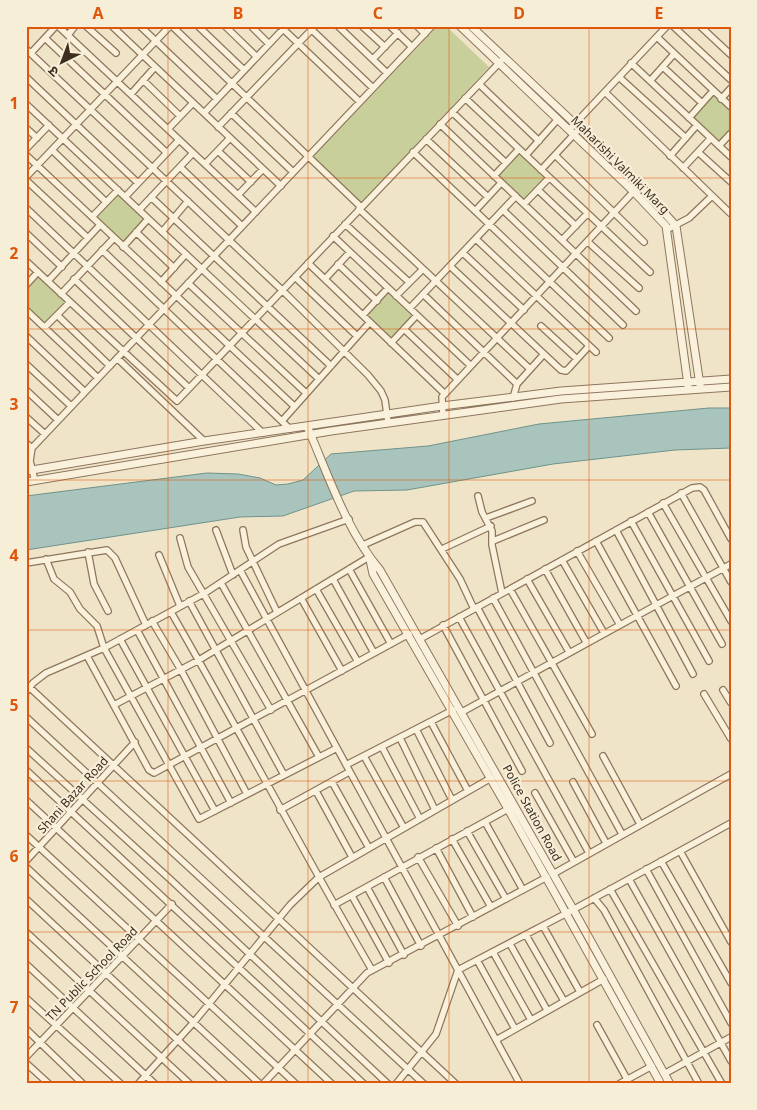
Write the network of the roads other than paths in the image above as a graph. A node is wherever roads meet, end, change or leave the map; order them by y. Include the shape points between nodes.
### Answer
1 (57, 26) edge
2 (76, 26) edge
3 (86, 26) edge
4 (112, 26) edge
5 (140, 26) edge
6 (171, 26) edge
7 (198, 26) edge
8 (225, 26) edge
9 (251, 26) edge
10 (338, 26) edge
11 (362, 26) edge
12 (390, 26) edge
13 (417, 26) edge
14 (432, 26) edge
15 (460, 26) edge
16 (470, 26) edge
17 (667, 26) edge
18 (673, 26) edge
19 (700, 26) edge
20 (283, 27) edge
21 (313, 28) edge
22 (398, 33) junction
23 (425, 34) junction
24 (68, 35) junction
25 (656, 37) junction
26 (45, 38) junction
27 (156, 41) junction
28 (269, 44) junction
29 (298, 44) junction
30 (385, 47) junction
31 (412, 47) junction
32 (29, 51) edge
33 (116, 53) dead end
34 (674, 54) junction
35 (142, 55) junction
36 (731, 55) edge
37 (257, 57) junction
38 (373, 60) junction
39 (501, 60) junction
40 (631, 63) junction
41 (155, 67) junction
42 (663, 67) junction
43 (244, 70) junction
44 (387, 73) junction
45 (26, 77) edge
46 (619, 77) junction
47 (143, 80) junction
48 (731, 80) edge
49 (650, 81) junction
50 (117, 82) junction
51 (232, 84) junction
52 (479, 84) junction
53 (373, 88) junction
54 (731, 88) edge
55 (713, 91) junction
56 (604, 92) junction
57 (131, 94) junction
58 (105, 95) junction
59 (246, 98) junction
60 (465, 98) junction
61 (218, 99) junction
62 (722, 99) junction
63 (360, 102) junction
64 (193, 103) junction
65 (26, 104) edge
66 (702, 104) junction
67 (731, 107) edge
68 (90, 109) junction
69 (452, 112) junction
70 (204, 113) junction
71 (231, 114) junction
72 (180, 116) junction
73 (689, 118) junction
74 (558, 119) junction
75 (76, 124) junction
76 (440, 124) junction
77 (49, 125) junction
78 (697, 126) junction
79 (218, 127) junction
80 (26, 128) edge
81 (168, 129) junction
82 (574, 129) junction
83 (731, 133) edge
84 (37, 138) junction
85 (63, 138) junction
86 (230, 138) junction
87 (686, 138) junction
88 (711, 138) junction
89 (426, 139) junction
90 (179, 140) junction
91 (538, 141) junction
92 (719, 146) junction
93 (519, 149) junction
94 (26, 150) edge
95 (52, 150) junction
96 (218, 151) junction
97 (413, 152) junction
98 (698, 152) junction
99 (167, 153) junction
100 (193, 153) junction
101 (26, 155) edge
102 (526, 155) junction
103 (555, 155) junction
104 (670, 156) junction
105 (308, 157) junction
106 (731, 157) edge
107 (506, 163) junction
108 (206, 164) junction
109 (37, 165) junction
110 (180, 167) junction
111 (153, 168) junction
112 (683, 168) junction
113 (263, 169) junction
114 (541, 170) junction
115 (293, 172) junction
116 (494, 176) junction
117 (26, 178) edge
118 (550, 178) junction
119 (166, 181) junction
120 (251, 182) junction
121 (731, 182) edge
122 (501, 183) junction
123 (138, 184) junction
124 (640, 185) junction
125 (281, 186) junction
126 (118, 190) junction
127 (538, 190) junction
128 (634, 192) junction
129 (238, 195) junction
130 (516, 196) junction
131 (712, 196) junction
132 (125, 197) junction
133 (151, 197) junction
134 (488, 197) junction
135 (188, 201) junction
136 (106, 202) junction
137 (524, 204) junction
138 (26, 208) edge
139 (360, 208) junction
140 (139, 210) junction
141 (503, 210) junction
142 (475, 211) junction
143 (256, 212) junction
144 (613, 213) junction
145 (587, 214) junction
146 (731, 214) edge
147 (92, 217) junction
148 (173, 218) junction
149 (148, 219) junction
150 (345, 224) junction
151 (100, 225) junction
152 (489, 225) junction
153 (242, 226) junction
154 (576, 226) junction
155 (676, 226) junction
156 (601, 228) junction
157 (668, 229) junction
158 (136, 232) junction
159 (162, 232) junction
160 (26, 233) edge
161 (333, 236) junction
162 (88, 238) junction
163 (114, 238) junction
164 (476, 239) junction
165 (229, 240) junction
166 (562, 240) junction
167 (588, 242) junction
168 (644, 242) dead end
169 (123, 246) junction
170 (102, 250) junction
171 (350, 252) junction
172 (74, 253) junction
173 (462, 253) junction
174 (186, 254) junction
175 (576, 254) junction
176 (214, 256) junction
177 (26, 261) edge
178 (308, 263) junction
179 (338, 264) junction
180 (88, 266) junction
181 (450, 266) junction
182 (62, 267) junction
183 (174, 268) junction
184 (423, 268) junction
185 (563, 268) junction
186 (202, 269) junction
187 (38, 272) junction
188 (650, 272) dead end
189 (295, 276) junction
190 (675, 278) junction
191 (684, 278) junction
192 (325, 279) junction
193 (74, 280) junction
194 (48, 281) junction
195 (436, 281) junction
196 (161, 282) junction
197 (409, 282) junction
198 (550, 282) junction
199 (188, 283) junction
200 (26, 284) edge
201 (388, 288) junction
202 (639, 288) dead end
203 (282, 290) junction
204 (61, 294) junction
205 (423, 294) junction
206 (176, 296) junction
207 (396, 296) junction
208 (537, 296) junction
209 (377, 300) junction
210 (70, 302) junction
211 (267, 306) junction
212 (410, 308) junction
213 (164, 309) junction
214 (26, 310) edge
215 (524, 310) junction
216 (636, 311) dead end
217 (57, 315) junction
218 (363, 315) junction
219 (417, 315) junction
220 (255, 319) junction
221 (370, 322) junction
222 (150, 324) junction
223 (511, 324) junction
224 (623, 325) dead end
225 (541, 326) dead end
226 (45, 327) junction
227 (404, 329) junction
228 (241, 333) junction
229 (26, 336) edge
230 (357, 336) junction
231 (136, 338) junction
232 (498, 338) junction
233 (609, 338) dead end
234 (392, 343) junction
235 (229, 346) junction
236 (589, 346) junction
237 (344, 350) junction
238 (123, 352) junction
239 (484, 352) junction
240 (596, 352) dead end
241 (544, 354) junction
242 (117, 358) junction
243 (577, 359) junction
244 (216, 360) junction
245 (26, 364) edge
246 (110, 366) junction
247 (331, 366) junction
248 (471, 366) junction
249 (530, 369) junction
250 (202, 374) junction
251 (98, 378) junction
252 (319, 379) junction
253 (731, 379) edge
254 (458, 380) junction
255 (688, 382) junction
256 (517, 384) junction
257 (700, 385) junction
258 (731, 387) edge
259 (189, 388) junction
260 (26, 390) edge
261 (689, 390) junction
262 (85, 392) junction
263 (306, 393) junction
264 (445, 394) junction
265 (513, 398) junction
266 (71, 406) junction
267 (294, 406) junction
268 (442, 406) junction
269 (443, 415) junction
270 (26, 418) edge
271 (387, 419) junction
272 (58, 420) junction
273 (282, 421) junction
274 (307, 426) junction
275 (290, 429) junction
276 (263, 433) junction
277 (44, 434) junction
278 (310, 434) junction
279 (235, 437) junction
280 (204, 441) junction
281 (26, 443) edge
282 (236, 446) junction
283 (32, 448) junction
284 (141, 452) junction
285 (143, 462) junction
286 (29, 471) edge
287 (34, 481) junction
288 (26, 482) edge
289 (681, 493) junction
290 (478, 496) dead end
291 (532, 501) dead end
292 (664, 503) junction
293 (648, 512) junction
294 (486, 518) junction
295 (349, 519) junction
296 (544, 520) dead end
297 (631, 521) junction
298 (491, 526) junction
299 (216, 530) dead end
300 (243, 530) dead end
301 (616, 530) junction
302 (180, 538) dead end
303 (731, 539) edge
304 (596, 541) junction
305 (492, 542) junction
306 (363, 545) junction
307 (442, 549) junction
308 (578, 551) junction
309 (88, 552) junction
310 (159, 554) dead end
311 (369, 557) junction
312 (46, 559) junction
313 (562, 560) junction
314 (252, 561) junction
315 (26, 563) edge
316 (731, 564) edge
317 (349, 569) junction
318 (545, 569) junction
319 (723, 569) junction
320 (240, 570) junction
321 (233, 575) junction
322 (707, 577) junction
323 (333, 579) junction
324 (527, 579) junction
325 (731, 582) edge
326 (222, 583) junction
327 (690, 586) junction
328 (316, 589) junction
329 (510, 589) junction
330 (205, 593) junction
331 (502, 593) junction
332 (673, 596) junction
333 (301, 598) junction
334 (493, 598) junction
335 (189, 601) junction
336 (655, 605) junction
337 (180, 606) junction
338 (476, 608) junction
339 (108, 611) dead end
340 (171, 612) junction
341 (277, 612) junction
342 (638, 615) junction
343 (459, 617) junction
344 (268, 618) junction
345 (152, 621) junction
346 (731, 621) edge
347 (146, 625) junction
348 (443, 625) junction
349 (620, 625) junction
350 (137, 630) junction
351 (248, 630) junction
352 (604, 633) junction
353 (409, 634) junction
354 (120, 639) junction
355 (420, 639) junction
356 (231, 640) junction
357 (586, 642) junction
358 (391, 644) junction
359 (722, 644) dead end
360 (104, 648) junction
361 (217, 649) junction
362 (569, 652) junction
363 (374, 653) junction
364 (87, 656) junction
365 (199, 660) junction
366 (708, 661) dead end
367 (358, 662) junction
368 (551, 663) junction
369 (181, 670) junction
370 (342, 671) junction
371 (535, 672) junction
372 (693, 674) dead end
373 (162, 679) junction
374 (517, 681) junction
375 (676, 686) dead end
376 (147, 687) junction
377 (27, 688) edge
378 (723, 690) dead end
379 (305, 691) junction
380 (500, 691) junction
381 (704, 694) dead end
382 (131, 696) junction
383 (483, 700) junction
384 (288, 701) junction
385 (731, 703) edge
386 (114, 705) junction
387 (271, 710) junction
388 (452, 710) junction
389 (462, 712) junction
390 (26, 716) edge
391 (255, 719) junction
392 (431, 722) junction
393 (238, 728) junction
394 (416, 729) junction
395 (592, 734) dead end
396 (400, 738) junction
397 (218, 739) junction
398 (731, 740) edge
399 (135, 742) junction
400 (550, 743) dead end
401 (382, 747) junction
402 (26, 748) edge
403 (202, 748) junction
404 (337, 748) junction
405 (364, 756) junction
406 (603, 756) dead end
407 (320, 757) junction
408 (185, 758) junction
409 (346, 765) junction
410 (114, 766) junction
411 (168, 767) junction
412 (26, 770) edge
413 (522, 771) dead end
414 (349, 772) junction
415 (731, 774) edge
416 (284, 775) junction
417 (491, 778) junction
418 (332, 782) junction
419 (573, 782) dead end
420 (98, 783) junction
421 (266, 785) junction
422 (316, 791) junction
423 (468, 791) junction
424 (535, 793) dead end
425 (247, 794) junction
426 (26, 800) edge
427 (452, 800) junction
428 (82, 801) junction
429 (231, 803) junction
430 (508, 809) junction
431 (280, 810) junction
432 (435, 810) junction
433 (73, 812) junction
434 (215, 812) junction
435 (420, 818) junction
436 (485, 822) junction
437 (731, 823) edge
438 (640, 824) junction
439 (57, 828) junction
440 (404, 828) junction
441 (468, 831) junction
442 (622, 834) junction
443 (26, 835) edge
444 (386, 838) junction
445 (452, 839) junction
446 (606, 843) junction
447 (40, 847) junction
448 (368, 848) junction
449 (436, 848) junction
450 (680, 851) junction
451 (590, 853) junction
452 (352, 857) junction
453 (418, 857) junction
454 (26, 861) edge
455 (661, 861) junction
456 (574, 862) junction
457 (402, 866) junction
458 (26, 867) edge
459 (646, 869) junction
460 (318, 876) junction
461 (550, 876) junction
462 (384, 877) junction
463 (628, 879) junction
464 (367, 887) junction
465 (610, 889) junction
466 (523, 890) junction
467 (352, 896) junction
468 (594, 898) junction
469 (26, 899) edge
470 (506, 899) junction
471 (172, 904) junction
472 (334, 905) junction
473 (491, 907) junction
474 (570, 911) junction
475 (474, 916) junction
476 (279, 918) junction
477 (156, 920) junction
478 (458, 926) junction
479 (543, 926) junction
480 (26, 932) edge
481 (526, 935) junction
482 (439, 936) junction
483 (264, 937) junction
484 (139, 939) junction
485 (731, 942) edge
486 (510, 944) junction
487 (421, 946) junction
488 (493, 952) junction
489 (250, 954) junction
490 (404, 955) junction
491 (122, 956) junction
492 (477, 960) junction
493 (388, 963) junction
494 (26, 964) edge
495 (240, 968) junction
496 (372, 970) junction
497 (458, 970) junction
498 (106, 974) junction
499 (604, 979) junction
500 (731, 983) edge
501 (226, 984) junction
502 (353, 987) junction
503 (90, 990) junction
504 (580, 992) junction
505 (26, 998) edge
506 (564, 1001) junction
507 (210, 1004) junction
508 (337, 1004) junction
509 (74, 1007) junction
510 (547, 1010) junction
511 (531, 1020) junction
512 (194, 1022) junction
513 (321, 1022) junction
514 (731, 1023) edge
515 (597, 1025) dead end
516 (56, 1026) junction
517 (26, 1029) edge
518 (515, 1029) junction
519 (310, 1033) junction
520 (731, 1037) edge
521 (179, 1040) junction
522 (496, 1040) junction
523 (720, 1042) junction
524 (41, 1043) junction
525 (296, 1049) junction
526 (704, 1051) junction
527 (423, 1053) junction
528 (26, 1057) edge
529 (162, 1058) junction
530 (686, 1061) junction
531 (731, 1061) edge
532 (26, 1063) edge
533 (652, 1066) junction
534 (278, 1068) junction
535 (409, 1070) junction
536 (664, 1074) junction
537 (146, 1075) junction
538 (627, 1079) junction
539 (49, 1084) edge
540 (83, 1084) edge
541 (121, 1084) edge
542 (138, 1084) edge
543 (155, 1084) edge
544 (190, 1084) edge
545 (226, 1084) edge
546 (262, 1084) edge
547 (296, 1084) edge
548 (332, 1084) edge
549 (364, 1084) edge
550 (388, 1084) edge
551 (396, 1084) edge
552 (424, 1084) edge
553 (456, 1084) edge
554 (520, 1084) edge
555 (619, 1084) edge
556 (661, 1084) edge
557 (670, 1084) edge
558 (699, 1084) edge
559 (722, 1084) edge

1 - 24 street
1 - 26 street
2 - 24 street
3 - 33 street
4 - 35 street
5 - 27 street
6 - 27 street
6 - 51 street
7 - 43 street
8 - 37 street
9 - 28 street
10 - 38 street
11 - 30 street
12 - 22 street
13 - 23 street
14 - 23 street
15 - 39 street, Maharishi Valmiki Marg
16 - 39 street, Maharishi Valmiki Marg
17 - 25 street
18 - 48 street
19 - 36 street
20 - 28 street
20 - 29 street
21 - 29 street
21 - 53 street
22 - 30 street
22 - 31 street
23 - 31 street
24 - 50 street
25 - 34 street
25 - 40 street
26 - 32 street
26 - 58 street
27 - 35 street
27 - 61 street
28 - 37 street
29 - 59 street
29 - 63 street
30 - 38 street
31 - 44 street
32 - 68 street
34 - 42 street
34 - 55 street
35 - 41 street
35 - 50 street
37 - 43 street
38 - 44 street
39 - 52 street
39 - 74 street, Maharishi Valmiki Marg
39 - 82 street, Maharishi Valmiki Marg
40 - 46 street
40 - 49 street
41 - 47 street
41 - 64 street
42 - 49 street
42 - 66 street
43 - 51 street
44 - 53 street
45 - 75 street
46 - 56 street
46 - 87 street
47 - 57 street
47 - 72 street
49 - 73 street
50 - 57 street
50 - 58 street
51 - 59 street
51 - 61 street
52 - 60 street
52 - 91 street
53 - 63 street
54 - 62 street
55 - 62 street
55 - 66 street
56 - 82 street
56 - 104 street
57 - 81 street
58 - 68 street
58 - 99 street
59 - 71 street
59 - 105 street
60 - 69 street
60 - 93 street
61 - 70 street
62 - 67 street
63 - 105 street
64 - 70 street
64 - 72 street
65 - 77 street
66 - 73 street
68 - 75 street
68 - 111 street
69 - 76 street
69 - 107 street
70 - 79 street
71 - 79 street
71 - 115 street
72 - 81 street
73 - 78 street
74 - 82 street, Maharishi Valmiki Marg
74 - 91 street
75 - 85 street
75 - 123 street
76 - 89 street
76 - 116 street
77 - 84 street
77 - 85 street
78 - 87 street
78 - 88 street
79 - 86 street
80 - 84 street
81 - 90 street
82 - 103 street
82 - 124 street, Maharishi Valmiki Marg
82 - 128 street, Maharishi Valmiki Marg
83 - 92 street
84 - 94 street
85 - 95 street
85 - 126 street
86 - 96 street
86 - 113 street
87 - 104 street
88 - 92 street
88 - 98 street
89 - 97 street
89 - 134 street
90 - 99 street
90 - 100 street
91 - 102 street
92 - 106 street
93 - 102 street
93 - 107 street
95 - 109 street
95 - 136 street
96 - 108 street
96 - 120 street
97 - 139 street
97 - 142 street
98 - 112 street
98 - 121 street
99 - 111 street
100 - 108 street
100 - 110 street
101 - 109 street
102 - 114 street
103 - 114 street
103 - 144 street
104 - 112 street
105 - 115 street
105 - 139 street
107 - 116 street
108 - 129 street
109 - 117 street
109 - 147 street
110 - 119 street
110 - 153 street
111 - 119 street
111 - 123 street
112 - 131 street
113 - 120 street
113 - 125 street
114 - 118 street
115 - 125 street
116 - 122 street
117 - 162 street
118 - 127 street
118 - 145 street
119 - 133 street
119 - 135 street
120 - 129 street
122 - 130 street
122 - 134 street
123 - 132 street
124 - 128 street
124 - 155 street, Maharishi Valmiki Marg
125 - 143 street
126 - 132 street
126 - 136 street
127 - 137 street
127 - 154 street
128 - 144 street
128 - 157 street, Maharishi Valmiki Marg
129 - 143 street
130 - 137 street
130 - 141 street
131 - 146 street
131 - 155 street via 696,213
132 - 140 street
133 - 140 street
133 - 148 street
134 - 142 street
135 - 148 street
135 - 165 street
136 - 147 street
137 - 166 street
138 - 172 street
139 - 150 street
139 - 184 street
140 - 149 street
141 - 152 street
141 - 185 street
142 - 152 street
143 - 153 street
144 - 156 street
144 - 168 street
145 - 154 street
145 - 156 street
147 - 151 street
148 - 159 street
148 - 176 street
149 - 158 street
149 - 159 street
150 - 161 street
150 - 197 street
151 - 162 street
151 - 163 street
152 - 164 street
152 - 198 street
153 - 165 street
154 - 166 street
155 - 157 street
155 - 191 street, Maharishi Valmiki Marg
156 - 167 street
156 - 188 street
157 - 190 street, Maharishi Valmiki Marg
158 - 169 street
158 - 183 street
159 - 174 street
160 - 182 street
161 - 171 street
161 - 178 street
162 - 172 street
163 - 169 street
163 - 170 street
164 - 173 street
164 - 208 street
165 - 176 street
165 - 203 street
166 - 175 street
167 - 175 street
167 - 202 street
169 - 196 street
170 - 180 street
170 - 213 street
171 - 179 street
171 - 201 street
172 - 180 street
172 - 182 street
173 - 181 street
173 - 215 street
174 - 183 street
174 - 186 street
175 - 185 street
175 - 216 street
176 - 186 street
176 - 211 street
177 - 187 street
178 - 189 street
178 - 192 street
179 - 192 street
179 - 209 street
180 - 193 street
180 - 222 street
181 - 195 street
181 - 223 street
182 - 194 street
183 - 196 street
184 - 195 street
184 - 197 street
185 - 198 street
185 - 224 street
186 - 199 street
186 - 220 street
187 - 194 street
187 - 200 street
189 - 203 street
189 - 230 street
190 - 191 street
190 - 255 street, Maharishi Valmiki Marg
191 - 257 street, Maharishi Valmiki Marg
192 - 218 street
193 - 204 street
193 - 231 street
194 - 204 street
195 - 205 street
195 - 232 street
196 - 206 street
197 - 207 street
198 - 208 street
198 - 233 street
199 - 206 street
199 - 228 street
201 - 207 street
201 - 209 street
203 - 211 street
203 - 237 street
204 - 210 street
205 - 212 street
205 - 239 street
206 - 213 street
206 - 235 street
207 - 212 street
208 - 215 street
208 - 236 street
209 - 218 street
210 - 217 street
210 - 238 street
211 - 220 street
211 - 247 street
212 - 219 street
213 - 222 street
213 - 244 street
214 - 226 street
215 - 223 street
217 - 226 street
217 - 246 street
218 - 221 street
219 - 227 street
219 - 248 street
220 - 228 street
220 - 252 street
221 - 230 street
221 - 234 street
222 - 231 street
222 - 250 street
223 - 232 street
223 - 241 street
225 - 243 street
226 - 251 street
227 - 234 street
227 - 254 street
228 - 235 street
228 - 263 street
229 - 262 street
230 - 237 street
231 - 238 street
231 - 259 street
232 - 239 street
232 - 249 street
234 - 264 street
235 - 244 street
235 - 267 street
236 - 240 street
236 - 243 street
237 - 247 street
237 - 271 street via 381,391
238 - 242 street
238 - 259 street via 177,401
239 - 248 street
239 - 256 street
241 - 243 street via 564,371
241 - 249 street
242 - 246 street
242 - 280 street
244 - 250 street
244 - 273 street
245 - 266 street
246 - 251 street
247 - 252 street
248 - 254 street
249 - 256 street
250 - 259 street
250 - 276 street
251 - 262 street
252 - 263 street
253 - 257 street
254 - 264 street
255 - 257 street
255 - 261 street, Maharishi Valmiki Marg
255 - 265 street via 561,391
256 - 265 street
257 - 258 street
257 - 261 street
260 - 272 street
261 - 269 street via 561,399
262 - 266 street
263 - 267 street
264 - 268 street
265 - 268 street
266 - 272 street
267 - 273 street
268 - 269 street
268 - 271 street
269 - 271 street
270 - 277 street
271 - 274 street
271 - 278 street
272 - 277 street
273 - 275 street
274 - 275 street
274 - 278 street, Police Station Road
275 - 276 street
276 - 279 street
277 - 283 street
278 - 282 street
278 - 295 street, Police Station Road
279 - 280 street
279 - 282 street
280 - 284 street
281 - 283 street
282 - 285 street
283 - 286 street
284 - 285 street
284 - 286 street
285 - 287 street
286 - 287 street
287 - 288 street
289 - 292 street
289 - 303 street via 696,486 704,490
289 - 319 street
290 - 294 street
291 - 294 street
292 - 293 street
292 - 322 street
293 - 297 street
293 - 327 street
294 - 298 street
295 - 306 street, Police Station Road
295 - 314 street via 290,538
296 - 305 street
297 - 301 street
297 - 332 street
298 - 305 street
298 - 307 street
299 - 321 street
300 - 314 street
301 - 304 street
301 - 336 street
302 - 330 street via 188,567
304 - 308 street
304 - 342 street
305 - 331 street
306 - 307 street via 420,521 426,524
306 - 311 street, Police Station Road
307 - 338 street
308 - 313 street
308 - 349 street
309 - 312 street
309 - 339 street via 94,584
309 - 347 street via 107,550 112,553
310 - 337 street
311 - 317 street
311 - 353 street, Police Station Road via 373,574
311 - 355 street, Police Station Road
312 - 315 street
312 - 360 street via 54,579 70,592 80,609 97,626
313 - 318 street
313 - 352 street
314 - 320 street
314 - 341 street
316 - 319 street
317 - 323 street
317 - 358 street
318 - 324 street
318 - 357 street
319 - 322 street
319 - 325 street
320 - 321 street
320 - 344 street
321 - 326 street
322 - 327 street
322 - 346 street
323 - 328 street
323 - 363 street
324 - 329 street
324 - 362 street
326 - 330 street
326 - 351 street
327 - 332 street
327 - 359 street
328 - 333 street
328 - 367 street
329 - 331 street
329 - 368 street
330 - 335 street
330 - 356 street
331 - 334 street
332 - 336 street
332 - 366 street
333 - 341 street
333 - 370 street
334 - 338 street
334 - 371 street
335 - 337 street
335 - 361 street
336 - 342 street
336 - 372 street
337 - 340 street
338 - 343 street
338 - 374 street
340 - 345 street
340 - 365 street
341 - 344 street
342 - 349 street
342 - 375 street
343 - 348 street
343 - 380 street
344 - 351 street
344 - 379 street
345 - 347 street
345 - 369 street
347 - 350 street
348 - 355 street
348 - 383 street
349 - 352 street
350 - 354 street
350 - 373 street
351 - 356 street
351 - 384 street
352 - 357 street
353 - 358 street
353 - 388 street, Police Station Road
354 - 360 street
354 - 376 street
355 - 389 street, Police Station Road
356 - 361 street
356 - 387 street
357 - 362 street
358 - 363 street
360 - 364 street
360 - 382 street
361 - 365 street
361 - 391 street
362 - 368 street
363 - 367 street
364 - 377 street via 46,673
364 - 386 street
365 - 369 street
365 - 393 street
367 - 370 street
368 - 371 street
368 - 395 street
369 - 373 street
369 - 397 street
370 - 379 street
371 - 374 street
371 - 442 street
373 - 376 street
373 - 403 street
374 - 380 street
374 - 400 street
376 - 382 street
376 - 408 street
377 - 410 street
378 - 385 street
379 - 384 street
379 - 404 street
380 - 383 street
380 - 451 street
381 - 398 street
382 - 386 street
382 - 411 street
383 - 389 street
383 - 413 street
384 - 387 street
384 - 407 street
386 - 399 street
387 - 391 street
388 - 392 street
388 - 417 street, Police Station Road
389 - 461 street, Police Station Road
390 - 420 street
391 - 393 street
391 - 416 street
392 - 394 street
392 - 423 street
393 - 397 street
393 - 421 street
394 - 396 street
394 - 427 street
396 - 401 street
396 - 432 street
397 - 403 street
397 - 425 street
399 - 410 street, Shani Bazar Road
399 - 411 street via 151,772
401 - 405 street
401 - 435 street
402 - 428 street
403 - 408 street
403 - 429 street
404 - 407 street
404 - 409 street
405 - 409 street
405 - 440 street
406 - 438 street
407 - 416 street
408 - 411 street
408 - 434 street
409 - 414 street
410 - 420 street, Shani Bazar Road
410 - 476 street
411 - 434 street via 199,819
412 - 433 street
414 - 418 street
414 - 444 street
415 - 438 street
416 - 421 street
417 - 423 street
417 - 430 street, Police Station Road
418 - 422 street
418 - 448 street
419 - 446 street
420 - 428 street, Shani Bazar Road
420 - 483 street
421 - 425 street
421 - 431 street
422 - 431 street
422 - 452 street
423 - 427 street
424 - 456 street
425 - 429 street
426 - 439 street
427 - 432 street
428 - 433 street, Shani Bazar Road
428 - 489 street
429 - 434 street
430 - 436 street
430 - 461 street, Police Station Road
431 - 460 street
432 - 435 street
433 - 439 street, Shani Bazar Road
433 - 471 street
435 - 440 street
436 - 441 street
436 - 466 street
437 - 450 street
438 - 442 street
439 - 447 street, Shani Bazar Road
439 - 477 street
440 - 444 street
441 - 445 street
441 - 470 street
442 - 446 street
443 - 447 street
444 - 448 street
444 - 457 street
445 - 449 street
445 - 473 street
446 - 451 street
447 - 454 street, Shani Bazar Road
447 - 484 street
448 - 452 street
449 - 453 street
449 - 475 street
450 - 455 street
450 - 485 street
451 - 456 street
452 - 460 street
453 - 457 street
453 - 478 street
455 - 459 street
455 - 500 street
456 - 461 street
457 - 462 street
457 - 482 street
458 - 491 street
459 - 463 street
459 - 514 street
460 - 472 street
460 - 476 street
461 - 466 street
461 - 474 street, Police Station Road
462 - 464 street
462 - 487 street
463 - 465 street
463 - 523 street
464 - 467 street
464 - 490 street
465 - 468 street
465 - 526 street
466 - 470 street
467 - 472 street
467 - 493 street
468 - 474 street
468 - 530 street via 604,910
469 - 498 street
470 - 473 street
471 - 477 street, TN Public School Road
471 - 495 street
472 - 496 street
473 - 475 street
474 - 479 street
474 - 499 street, Police Station Road
474 - 536 street, Police Station Road
475 - 478 street
476 - 483 street
476 - 502 street
477 - 484 street, TN Public School Road
477 - 501 street
478 - 482 street
479 - 481 street
479 - 504 street
480 - 503 street
481 - 486 street
481 - 506 street
482 - 487 street
482 - 497 street
483 - 489 street
483 - 508 street
484 - 491 street, TN Public School Road
484 - 507 street
486 - 488 street
486 - 510 street
487 - 490 street
488 - 492 street
488 - 511 street
489 - 495 street
489 - 513 street
490 - 493 street
491 - 498 street, TN Public School Road
491 - 512 street
492 - 497 street
492 - 518 street
493 - 496 street
494 - 509 street
495 - 501 street
495 - 519 street
496 - 502 street
497 - 522 street
497 - 527 street via 436,1034
498 - 503 street, TN Public School Road
498 - 521 street
499 - 504 street
499 - 533 street, Police Station Road
501 - 507 street
501 - 525 street
502 - 508 street
502 - 527 street
503 - 509 street, TN Public School Road
503 - 529 street
504 - 506 street
505 - 516 street
506 - 510 street
507 - 512 street
507 - 534 street
508 - 513 street
508 - 535 street
509 - 516 street, TN Public School Road
509 - 537 street
510 - 511 street
511 - 518 street
512 - 521 street
512 - 546 street
513 - 519 street
513 - 550 street
515 - 538 street
516 - 524 street, TN Public School Road
516 - 541 street
517 - 524 street
518 - 522 street
519 - 525 street
519 - 549 street
520 - 523 street
521 - 529 street
521 - 545 street
522 - 554 street
523 - 526 street
523 - 531 street
524 - 528 street, TN Public School Road
524 - 540 street
525 - 534 street
525 - 548 street
526 - 530 street
526 - 559 street
527 - 535 street
527 - 553 street
529 - 537 street
529 - 544 street
530 - 536 street
530 - 558 street
532 - 539 street
533 - 538 street
533 - 556 street, Police Station Road
534 - 546 street
534 - 547 street
535 - 551 street
535 - 552 street
536 - 557 street, Police Station Road
537 - 542 street
537 - 543 street
538 - 555 street

